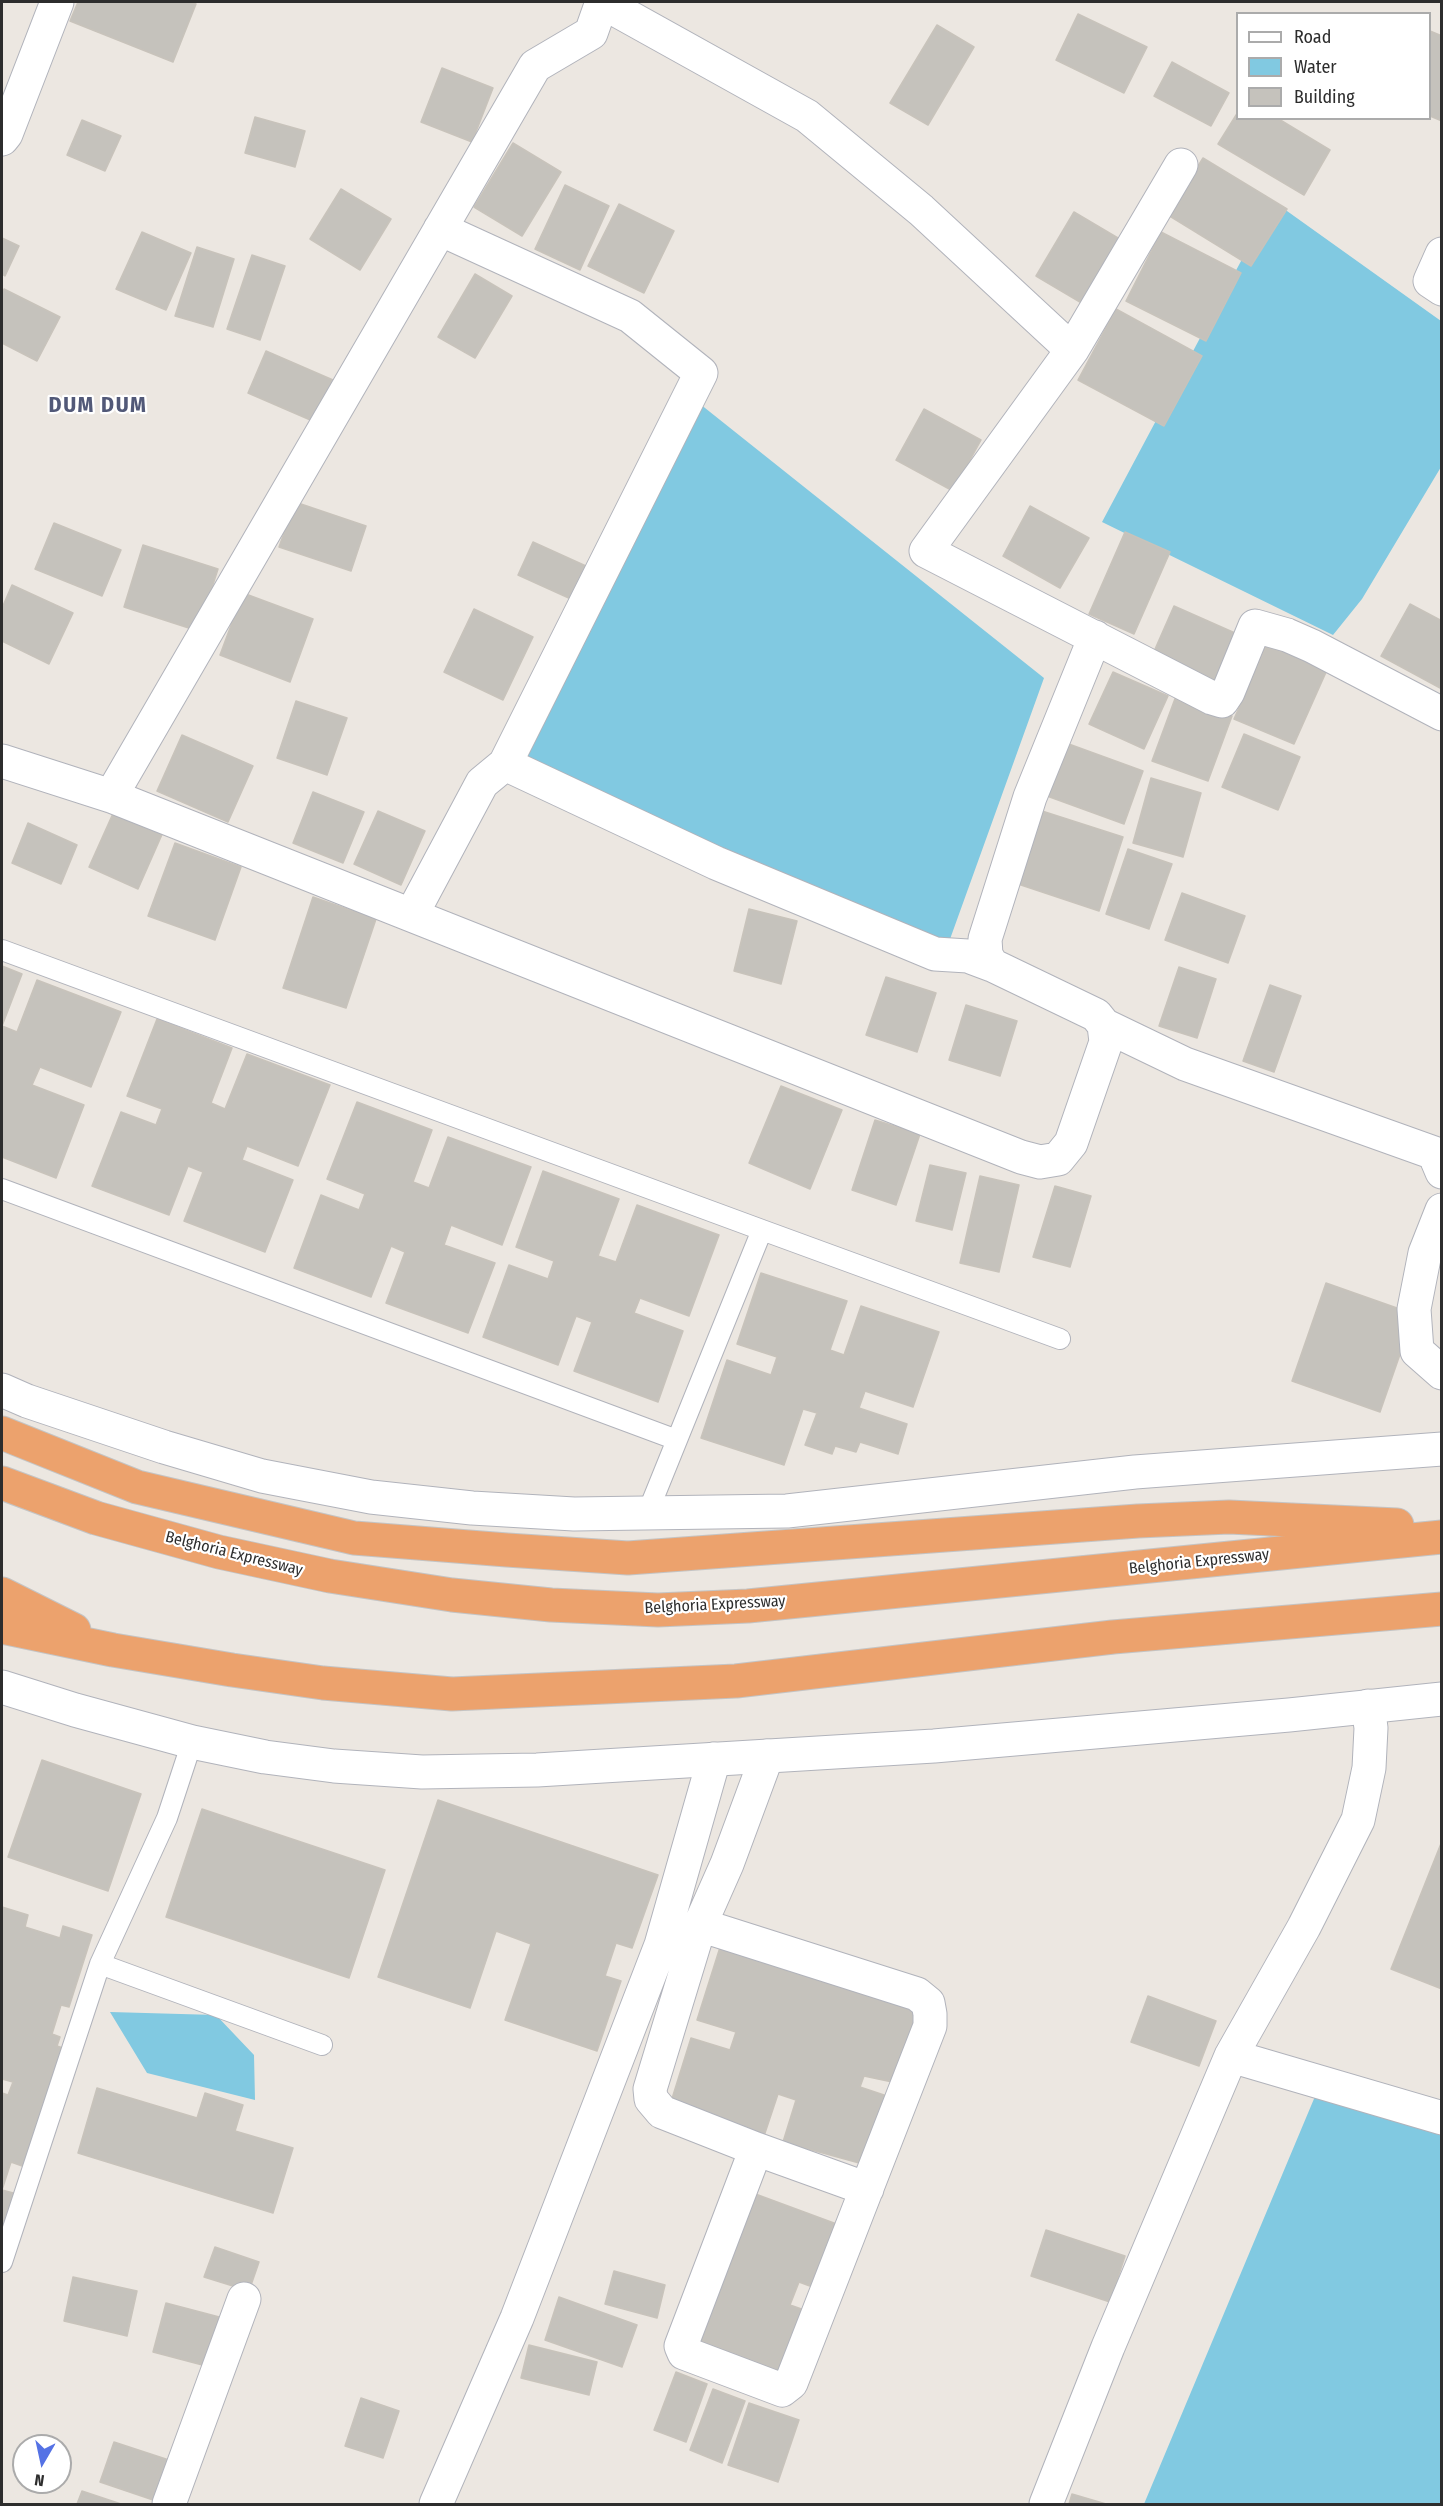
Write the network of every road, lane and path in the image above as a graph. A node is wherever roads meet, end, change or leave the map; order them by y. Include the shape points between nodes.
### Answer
1 (47, 5) edge
2 (2, 139) edge
3 (1181, 165) dead end
4 (440, 229) junction
5 (1442, 254) edge
6 (1442, 288) edge
7 (1072, 350) junction
8 (1095, 637) junction
9 (1442, 714) edge
10 (2, 761) edge
11 (505, 764) junction
12 (111, 796) junction
13 (412, 914) junction
14 (2, 950) edge
15 (992, 965) junction
16 (1104, 1025) junction
17 (1442, 1172) edge
18 (2, 1189) edge
19 (1442, 1210) edge
20 (762, 1230) junction
21 (1060, 1339) dead end
22 (1442, 1373) edge
23 (2, 1390) edge
24 (2, 1433) edge
25 (677, 1440) junction
26 (1442, 1449) edge
27 (2, 1483) edge
28 (647, 1514) junction
29 (1442, 1527) edge
30 (1442, 1537) edge
31 (2, 1594) edge
32 (1442, 1609) edge
33 (2, 1627) edge
34 (113, 1650) junction
35 (2, 1687) edge
36 (1442, 1699) edge
37 (1370, 1717) junction
38 (192, 1742) junction
39 (767, 1756) junction
40 (714, 1759) junction
41 (700, 1925) junction
42 (100, 1964) junction
43 (322, 2045) dead end
44 (1231, 2056) junction
45 (1442, 2118) edge
46 (756, 2149) junction
47 (867, 2188) junction
48 (2, 2262) edge
49 (244, 2299) dead end
50 (169, 2505) edge
51 (436, 2505) edge
52 (1046, 2505) edge

1 - 2 street
3 - 7 street
4 - 7 street via 535,66 591,33 602,2 807,116 921,210
4 - 11 street via 630,316 701,373
4 - 12 street
5 - 6 street via 1430,281
7 - 8 street via 926,551
8 - 9 street via 1222,701 1255,626 1312,646
8 - 15 street via 1030,797 988,928 986,955
10 - 12 street
11 - 13 street via 482,783
11 - 15 street via 716,863 913,945 935,954 968,956
12 - 13 street
13 - 16 street via 1040,1162 1058,1159 1071,1143 1106,1042
14 - 20 lane
15 - 16 street via 1096,1015
16 - 17 street via 1185,1064 1434,1153
18 - 25 lane
19 - 22 street via 1425,1253 1414,1309 1417,1351
20 - 21 lane
20 - 25 lane
23 - 28 street via 164,1447 262,1476 372,1497 472,1508
24 - 29 highway via 137,1487 354,1538 628,1558 1228,1517
25 - 28 lane
26 - 28 street via 1135,1472 787,1511
27 - 30 highway, Belghoria Expressway via 96,1518 219,1552 330,1576 463,1596 658,1610 748,1606
31 - 34 highway
32 - 34 highway via 1113,1637 736,1681 452,1694 323,1683
33 - 34 highway
35 - 38 street
36 - 37 street
37 - 39 street
37 - 44 street via 1368,1768 1358,1820 1304,1927
38 - 40 street via 322,1765 422,1772 537,1770
38 - 42 lane via 167,1818
39 - 40 street
39 - 41 street
40 - 51 street via 661,1945 517,2318
41 - 46 street via 650,2089 651,2099 662,2112
41 - 47 street via 917,1994 928,2003 930,2026
42 - 43 lane
42 - 48 lane
44 - 45 street
44 - 52 street
46 - 47 street
46 - 47 street via 681,2346 684,2353 776,2389 782,2390 791,2383
49 - 50 street

